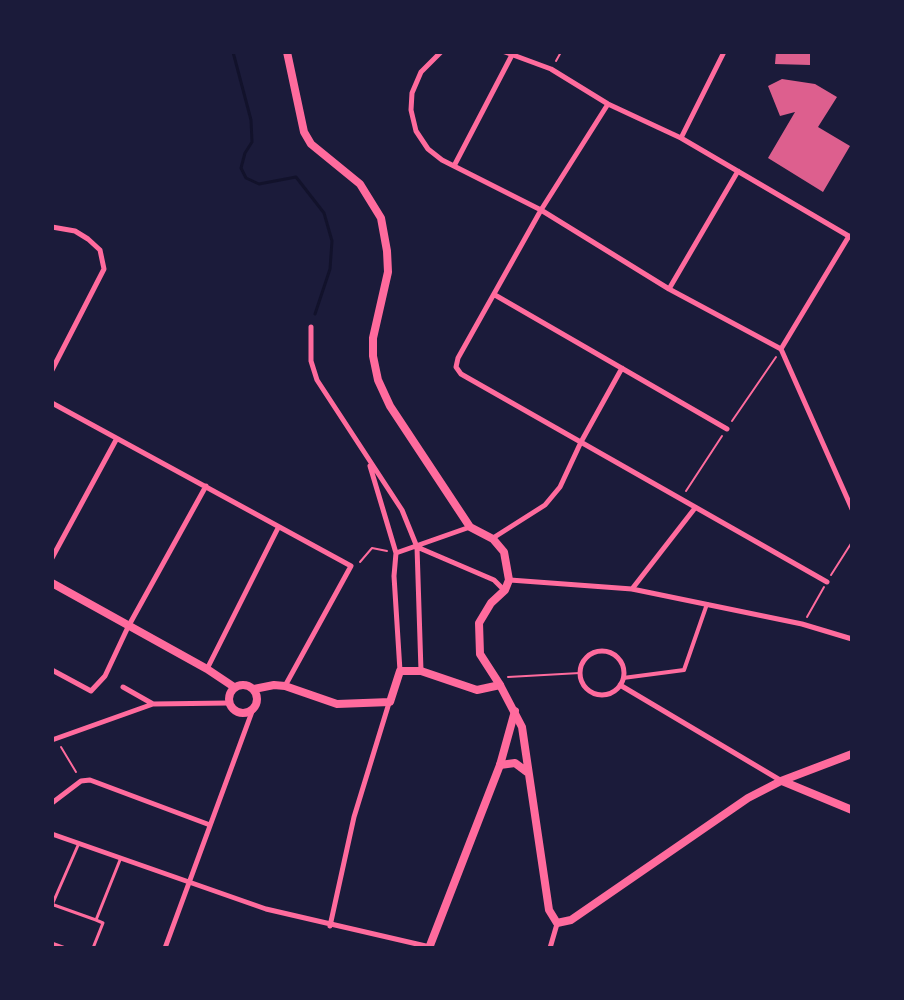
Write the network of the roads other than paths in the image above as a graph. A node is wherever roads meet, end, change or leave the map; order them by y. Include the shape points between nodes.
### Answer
1 (287, 52) edge
2 (441, 52) edge
3 (505, 52) edge
4 (724, 52) edge
5 (513, 53) edge
6 (608, 104) junction
7 (681, 138) junction
8 (454, 166) junction
9 (738, 171) junction
10 (541, 210) junction
11 (52, 227) edge
12 (851, 237) edge
13 (669, 289) junction
14 (495, 295) junction
15 (311, 327) dead end
16 (781, 349) junction
17 (622, 368) junction
18 (52, 370) edge
19 (52, 403) edge
20 (727, 429) dead end
21 (116, 440) junction
22 (581, 442) junction
23 (368, 457) junction
24 (206, 486) junction
25 (695, 508) junction
26 (852, 509) edge
27 (470, 527) junction
28 (278, 528) junction
29 (493, 539) junction
30 (417, 547) junction
31 (396, 553) junction
32 (52, 558) edge
33 (509, 580) junction
34 (827, 582) dead end
35 (52, 583) edge
36 (632, 589) junction
37 (505, 590) junction
38 (707, 604) junction
39 (128, 627) junction
40 (852, 639) edge
41 (207, 669) junction
42 (52, 670) edge
43 (400, 671) junction
44 (421, 671) junction
45 (623, 678) junction
46 (497, 681) junction
47 (620, 685) junction
48 (285, 686) junction
49 (123, 687) dead end
50 (234, 687) junction
51 (254, 689) junction
52 (390, 702) junction
53 (229, 703) junction
54 (153, 704) junction
55 (253, 709) junction
56 (515, 711) junction
57 (54, 740) edge
58 (852, 754) edge
59 (500, 765) junction
60 (527, 772) junction
61 (781, 781) junction
62 (52, 803) edge
63 (852, 810) edge
64 (210, 825) junction
65 (52, 834) edge
66 (79, 843) junction
67 (121, 859) junction
68 (189, 882) junction
69 (53, 905) edge
70 (96, 920) junction
71 (557, 923) junction
72 (330, 926) junction
73 (52, 944) edge
74 (63, 948) edge
75 (93, 948) edge
76 (165, 948) edge
77 (430, 948) edge
78 (550, 948) edge

1 - 27 main road via 304,132 311,144 360,184 381,218 388,272 373,338 378,380
2 - 8 street via 421,72 411,110 428,149
3 - 5 street
4 - 7 street
5 - 6 street
5 - 8 street
6 - 7 street
6 - 10 street
7 - 9 street
8 - 10 street
9 - 12 street
9 - 13 street
10 - 13 street
10 - 14 street
11 - 18 street via 88,239 100,250 104,269
12 - 16 street
13 - 16 street
14 - 17 street
14 - 22 street via 456,367
15 - 23 street via 317,380
16 - 26 street
17 - 20 street
17 - 22 street
19 - 21 street
21 - 24 street
21 - 32 street
22 - 25 street
22 - 29 street via 560,487 545,505
23 - 30 street via 402,510
23 - 31 street
24 - 28 street
24 - 39 street
25 - 34 street
25 - 36 street
27 - 29 main road
27 - 30 street
28 - 41 street
28 - 48 street via 351,566
29 - 33 main road via 504,552
30 - 31 street
30 - 37 street via 494,580
30 - 44 street
31 - 43 street
33 - 36 street
33 - 37 main road
35 - 39 main road
36 - 38 street
37 - 46 main road via 479,623 480,654
38 - 40 street
38 - 45 street via 684,670
39 - 41 main road
39 - 42 street via 105,676 91,691
41 - 50 main road
43 - 44 main road
43 - 52 main road
44 - 46 main road via 477,690
45 - 47 street
45 - 47 street via 622,664 611,653 584,659 584,687 610,694
46 - 56 main road
47 - 61 street
48 - 51 main road
48 - 52 main road via 337,704
49 - 54 street
50 - 51 main road
50 - 53 main road
51 - 55 main road
52 - 72 street via 354,817
53 - 54 street
53 - 55 main road via 239,713
54 - 57 street
55 - 64 street
56 - 59 main road
56 - 60 main road
58 - 61 main road
59 - 60 main road via 515,763
59 - 77 main road
60 - 71 main road via 549,910
61 - 63 main road
61 - 71 main road via 748,798 571,920
62 - 64 street via 90,780
64 - 68 street
65 - 66 street
66 - 67 street
66 - 69 lane
67 - 68 street
67 - 70 lane
68 - 72 street
68 - 76 street
69 - 70 lane
70 - 75 lane via 103,923
71 - 78 street
72 - 77 street
73 - 74 street

